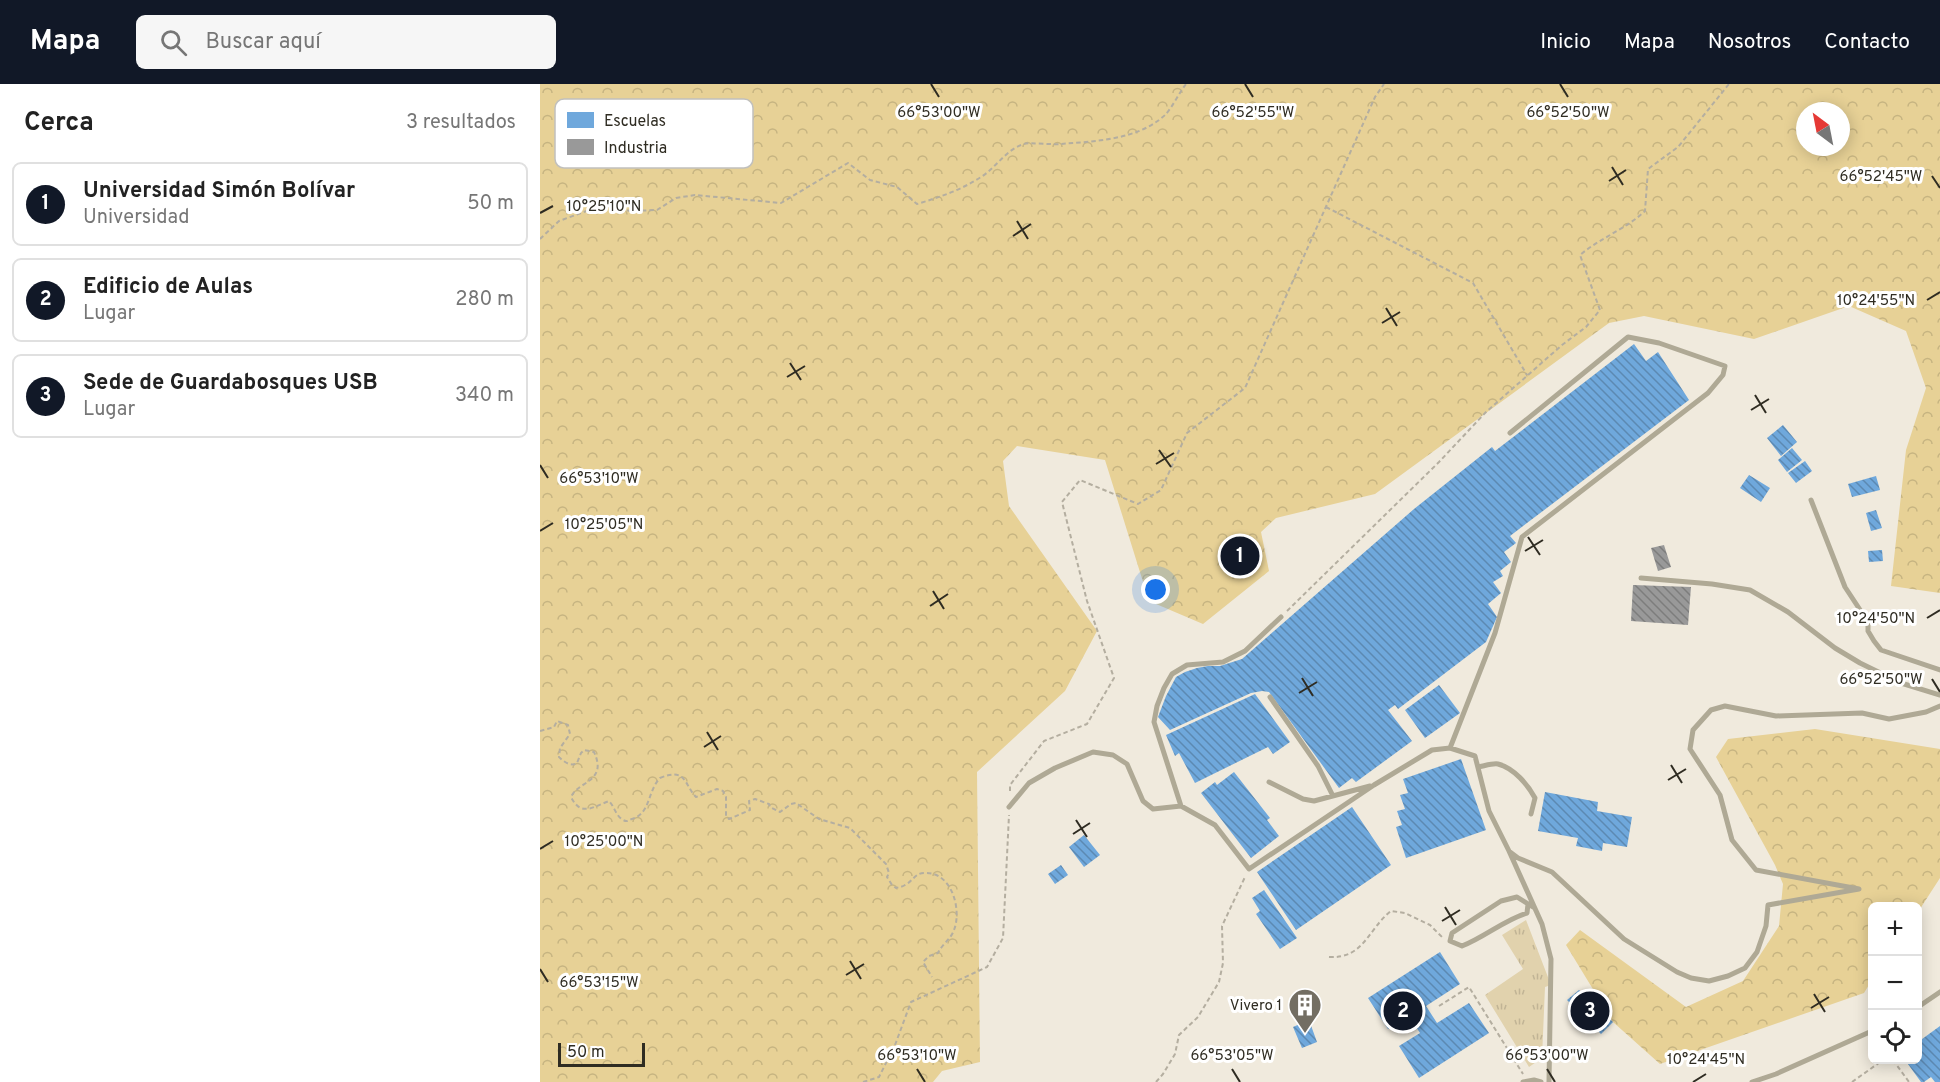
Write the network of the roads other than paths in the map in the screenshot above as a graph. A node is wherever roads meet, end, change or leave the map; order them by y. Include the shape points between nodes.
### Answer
1 (1510, 433) dead end
2 (1811, 500) dead end
3 (1641, 578) dead end
4 (1281, 617) road end
5 (1940, 670) edge
6 (1940, 695) edge
7 (1270, 697) dead end
8 (1940, 706) edge
9 (1450, 748) junction
10 (1478, 767) junction
11 (1269, 782) dead end
12 (1374, 785) junction
13 (1333, 796) junction
14 (1181, 806) junction
15 (1010, 807) road end
16 (1531, 813) dead end
17 (1509, 851) junction
18 (1528, 904) junction
19 (1535, 908) junction
20 (1940, 992) edge
21 (1922, 1004) edge
22 (1868, 1033) edge
23 (1776, 1074) junction
24 (1525, 1081) edge
25 (1541, 1082) edge
26 (1549, 1082) edge
27 (1752, 1082) edge
28 (1775, 1082) edge
29 (1782, 1082) edge

1 - 9 lane via 1628,337 1659,343 1725,366 1723,375 1708,393 1522,537 1495,633
2 - 5 lane via 1845,587 1868,622 1874,641 1881,650
3 - 6 lane via 1750,590 1860,663 1901,683
4 - 14 lane via 1245,651 1223,662 1187,665 1172,674 1164,688 1154,722
7 - 13 lane via 1318,766
8 - 17 lane via 1889,719 1862,713 1776,716 1725,706 1711,710 1699,721 1690,749 1720,795 1732,840 1755,870 1859,889 1768,905 1757,952 1744,968 1728,976 1709,981 1677,972 1612,929 1552,872
9 - 10 lane via 1474,756
9 - 12 lane via 1432,750
10 - 16 lane via 1498,764 1527,784 1535,798
10 - 17 lane via 1489,811
11 - 13 lane via 1303,799 1314,801
12 - 13 lane
12 - 14 lane via 1249,869 1215,825
14 - 15 lane via 1153,809 1143,801 1128,764 1113,755 1093,752 1029,783
17 - 19 lane
18 - 18 lane via 1517,897 1501,901 1452,933 1450,941 1462,946 1474,942 1527,913
18 - 19 lane
19 - 26 lane via 1551,959
20 - 21 lane
22 - 23 lane
23 - 27 lane
23 - 28 lane
23 - 29 lane
24 - 25 lane

